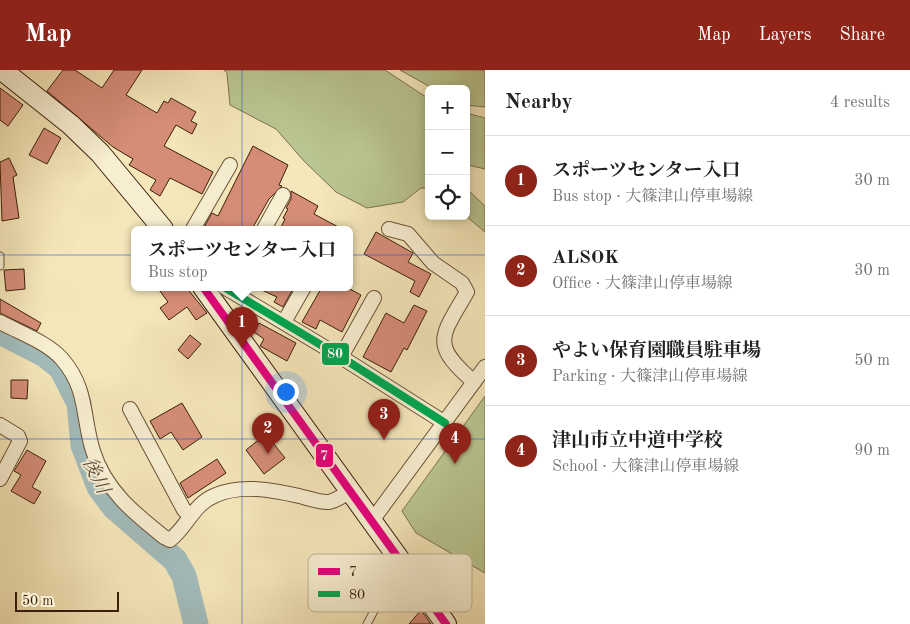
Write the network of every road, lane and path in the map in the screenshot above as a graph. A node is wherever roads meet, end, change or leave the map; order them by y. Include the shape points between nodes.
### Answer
1 (2, 70) edge
2 (230, 165) dead end
3 (284, 195) dead end
4 (161, 226) edge
5 (195, 226) edge
6 (266, 226) edge
7 (389, 229) dead end
8 (0, 256) edge
9 (0, 266) edge
10 (206, 291) edge
11 (233, 291) edge
12 (302, 291) edge
13 (374, 298) dead end
14 (0, 322) edge
15 (284, 322) junction
16 (341, 357) junction
17 (485, 367) edge
18 (474, 382) junction
19 (130, 410) dead end
20 (445, 423) junction
21 (0, 426) edge
22 (0, 479) edge
23 (349, 491) junction
24 (190, 515) junction
25 (371, 522) junction
26 (395, 554) edge
27 (373, 612) edge
28 (437, 612) edge
29 (367, 624) edge
30 (446, 624) edge

1 - 4 main road via 71,125 100,153
2 - 5 street
3 - 6 street
7 - 18 street via 408,234 467,292 443,333 445,353
8 - 9 lane
10 - 23 main road
11 - 15 street
12 - 15 street
13 - 16 street
14 - 24 street via 52,350 72,372 84,397 93,451 109,485 126,506 170,540
15 - 16 street
16 - 20 street
17 - 18 street
18 - 20 street
19 - 24 street via 184,510
20 - 25 street
21 - 22 street via 18,436 20,441
23 - 24 street via 328,502 281,491 231,490 203,501
23 - 25 main road
25 - 26 main road
27 - 29 lane
28 - 30 main road

